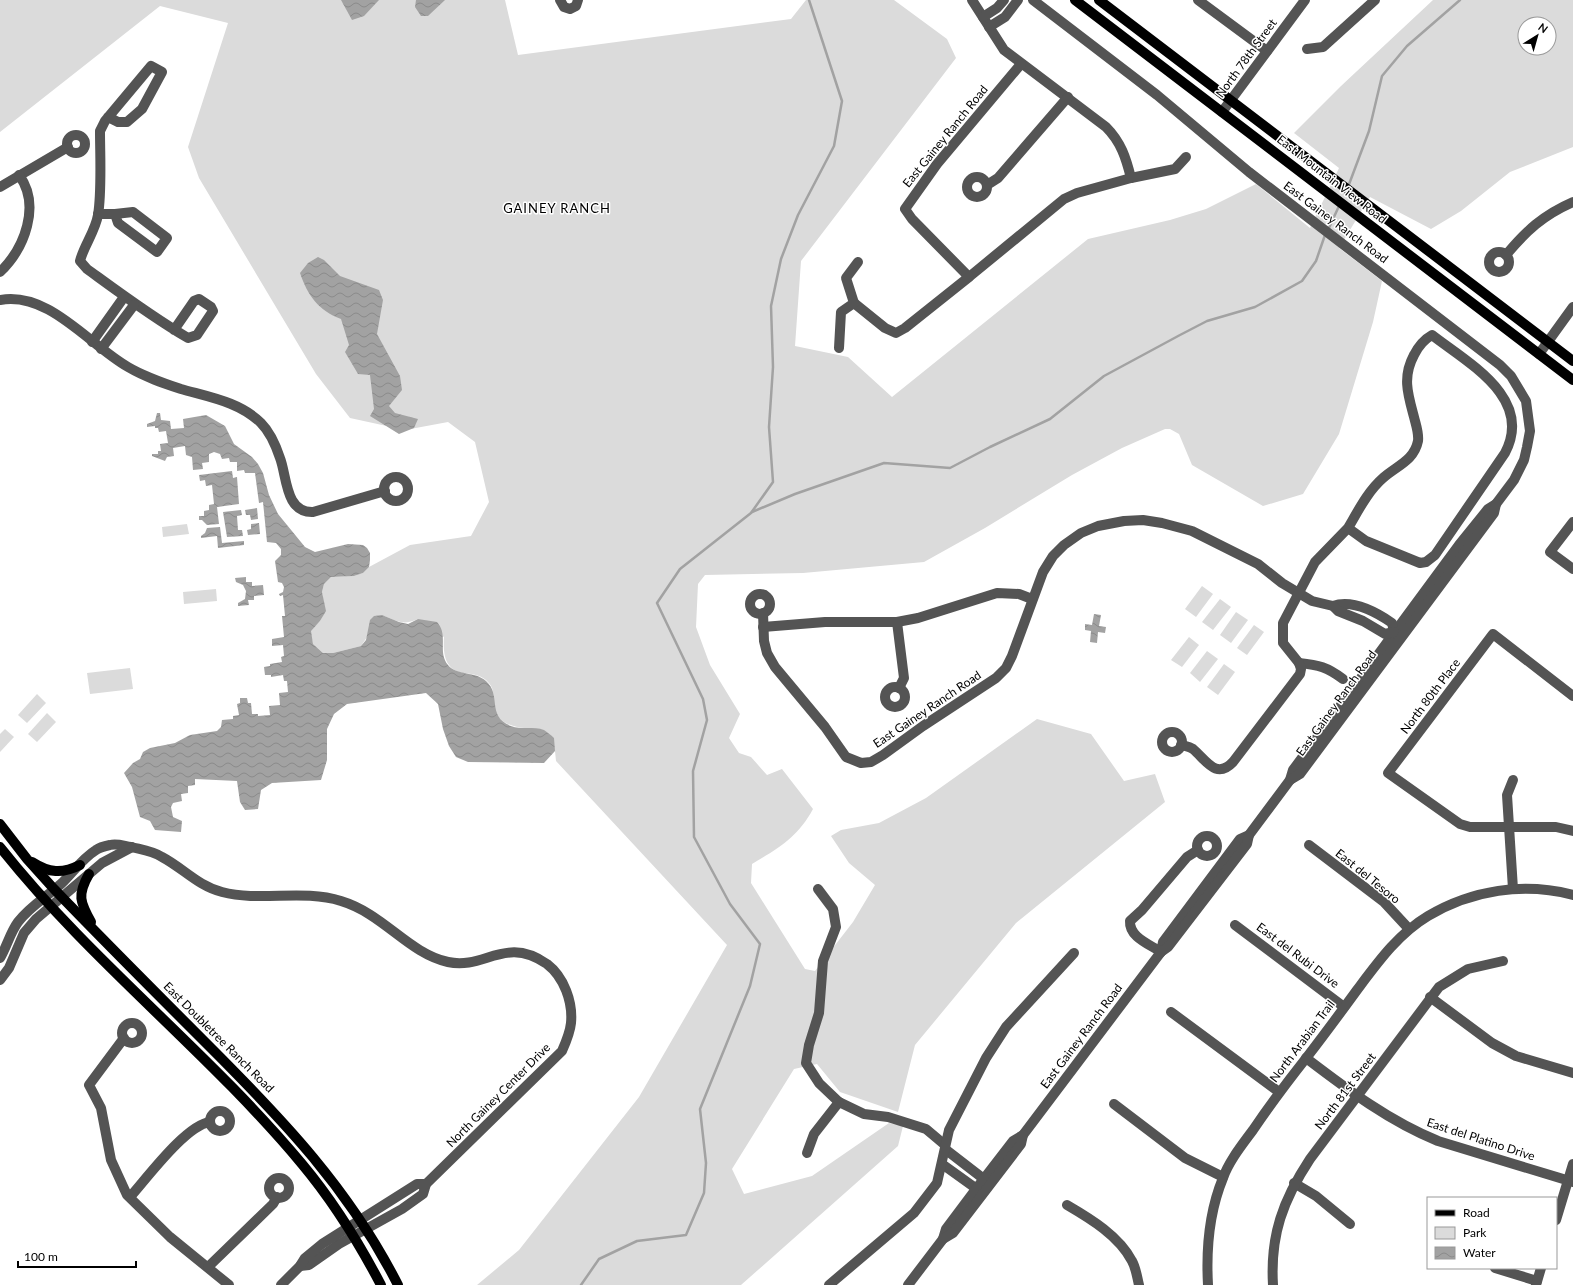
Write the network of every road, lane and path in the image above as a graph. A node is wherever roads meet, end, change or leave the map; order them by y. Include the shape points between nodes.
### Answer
1 (560, 0) edge
2 (578, 0) edge
3 (972, 0) edge
4 (1004, 0) edge
5 (1018, 0) edge
6 (1033, 0) edge
7 (1075, 0) edge
8 (1099, 0) edge
9 (1198, 0) edge
10 (1305, 0) edge
11 (1375, 0) edge
12 (983, 17) junction
13 (989, 27) junction
14 (1307, 49) dead end
15 (1267, 51) junction
16 (1021, 64) junction
17 (1068, 97) junction
18 (1231, 100) junction
19 (1222, 112) junction
20 (108, 117) junction
21 (68, 147) dead end
22 (1186, 157) dead end
23 (19, 175) junction
24 (1131, 178) junction
25 (986, 185) dead end
26 (0, 187) edge
27 (1573, 202) edge
28 (98, 214) junction
29 (115, 214) junction
30 (1506, 255) dead end
31 (858, 262) dead end
32 (0, 272) edge
33 (969, 277) junction
34 (124, 297) junction
35 (0, 300) edge
36 (854, 303) junction
37 (134, 305) junction
38 (1573, 307) edge
39 (174, 330) dead end
40 (92, 342) junction
41 (1548, 342) junction
42 (840, 348) dead end
43 (101, 349) junction
44 (1539, 354) junction
45 (1573, 361) edge
46 (1573, 380) edge
47 (385, 492) dead end
48 (1573, 522) edge
49 (1348, 528) junction
50 (1573, 569) edge
51 (1298, 593) junction
52 (1032, 599) junction
53 (1333, 606) junction
54 (763, 614) dead end
55 (897, 622) junction
56 (763, 627) junction
57 (1397, 635) junction
58 (1299, 663) junction
59 (1343, 679) dead end
60 (899, 688) dead end
61 (1573, 696) edge
62 (1181, 744) dead end
63 (1513, 780) dead end
64 (0, 824) edge
65 (1509, 826) junction
66 (1573, 831) edge
67 (1309, 845) dead end
68 (0, 847) edge
69 (132, 847) junction
70 (1198, 850) dead end
71 (27, 859) junction
72 (80, 865) junction
73 (89, 874) junction
74 (54, 889) junction
75 (818, 889) dead end
76 (1512, 889) junction
77 (1573, 895) edge
78 (62, 898) junction
79 (43, 899) junction
80 (50, 907) junction
81 (1235, 924) dead end
82 (1408, 929) junction
83 (96, 933) junction
84 (9, 938) junction
85 (20, 944) junction
86 (1161, 952) junction
87 (1074, 953) dead end
88 (0, 958) edge
89 (1503, 961) dead end
90 (0, 962) edge
91 (9, 968) junction
92 (0, 980) edge
93 (1430, 998) junction
94 (1344, 1007) junction
95 (1171, 1012) dead end
96 (124, 1038) dead end
97 (1306, 1058) junction
98 (1573, 1073) edge
99 (1279, 1092) junction
100 (1357, 1096) junction
101 (839, 1102) junction
102 (1114, 1104) dead end
103 (210, 1122) dead end
104 (945, 1147) junction
105 (807, 1153) dead end
106 (942, 1164) junction
107 (1573, 1164) edge
108 (1223, 1177) junction
109 (987, 1181) junction
110 (1571, 1182) edge
111 (1294, 1183) junction
112 (979, 1191) junction
113 (130, 1197) junction
114 (277, 1197) dead end
115 (1067, 1205) dead end
116 (1557, 1217) edge
117 (1350, 1224) dead end
118 (363, 1225) junction
119 (350, 1232) junction
120 (208, 1268) junction
121 (1498, 1269) edge
122 (1541, 1269) edge
123 (1536, 1283) edge
124 (229, 1285) edge
125 (281, 1285) edge
126 (381, 1285) edge
127 (398, 1285) edge
128 (829, 1285) edge
129 (908, 1285) edge
130 (1139, 1285) edge
131 (1206, 1285) edge
132 (1273, 1285) edge

1 - 2 street via 564,7 570,8 576,6
3 - 12 street
4 - 12 street
5 - 13 street via 1005,17
6 - 57 street, East Gainey Ranch Road via 1157,95 1249,172 1500,365 1512,376 1522,392 1530,431 1520,471 1496,504 1494,513
7 - 19 main road, East Mountain View Road
8 - 18 main road, East Mountain View Road
9 - 15 street
10 - 15 street, North 78th Street
11 - 14 street via 1323,47
12 - 13 street
13 - 16 street via 999,44
15 - 18 street, North 78th Street
16 - 17 street
16 - 33 street, East Gainey Ranch Road via 937,164 905,209
17 - 24 street via 1116,137
17 - 25 street via 998,178
18 - 19 street, North 78th Street
18 - 41 main road, East Mountain View Road
19 - 44 main road, East Mountain View Road
20 - 20 street via 151,66 162,72 142,109 127,122 118,122
20 - 28 street via 100,131
21 - 23 street
22 - 24 street via 1175,169
23 - 26 street
23 - 32 street via 29,193 30,208 24,237
24 - 33 street via 1076,193 1064,199
27 - 30 street via 1539,221
28 - 29 street
28 - 34 street via 95,228 80,261
29 - 29 street via 118,223 157,252 167,238 133,212
31 - 36 street via 846,278
33 - 36 street via 896,333 885,328
34 - 37 street
34 - 40 street
35 - 40 street via 19,300 37,304
36 - 42 street via 841,312
37 - 39 street
37 - 43 street
38 - 41 street
40 - 43 street
41 - 44 street
41 - 45 main road, East Mountain View Road
43 - 47 street via 143,375 246,411 261,424 274,444 292,500 296,507 303,511 313,512
44 - 46 main road, East Mountain View Road
48 - 50 street via 1550,552
49 - 49 street via 1366,541 1420,563 1426,562 1435,555 1509,446 1512,424 1510,410 1503,396 1494,384 1432,335 1419,346 1410,361 1407,373 1407,393 1418,429 1414,452 1409,460 1383,478 1371,491
49 - 51 street via 1315,562
51 - 52 street, East Gainey Ranch Road via 1258,564 1192,531 1172,524 1143,520 1111,522 1075,537 1054,556 1043,572
51 - 53 street, East Gainey Ranch Road via 1312,601
51 - 58 street via 1283,623 1283,643
52 - 55 street via 1019,594 997,593 918,618
52 - 56 street, East Gainey Ranch Road via 1006,668 984,688 922,726 871,762 861,763 846,757 825,727 775,667 767,653
53 - 57 street, East Gainey Ranch Road via 1338,611 1363,621 1385,634
53 - 57 street, East Gainey Ranch Road via 1342,603 1367,609 1392,623
54 - 56 street, East Gainey Ranch Road
55 - 56 street via 825,622
55 - 60 street via 904,678
57 - 86 street, East Gainey Ranch Road via 1300,774 1290,780 1249,835 1240,839 1199,900 1163,942
58 - 59 street, East Gainey Ranch Road via 1319,665
58 - 62 street via 1300,674 1228,768 1214,768 1192,748
61 - 65 street, North 80th Place via 1493,634 1388,772 1460,824 1470,827
63 - 65 street via 1507,795
64 - 71 main road, East Doubletree Ranch Road
65 - 66 street via 1556,827
65 - 76 street
67 - 82 street, East del Tesoro via 1384,902
68 - 79 main road
69 - 72 street via 121,844 103,846
69 - 73 street via 102,863
69 - 118 street, North Gainey Center Drive via 160,855 198,882 221,892 250,896 320,896 341,901 376,916 419,950 442,960 462,963 504,952 517,952 533,957 554,971 566,991 570,1004 571,1023 562,1051 426,1184 423,1194 402,1208
70 - 86 street via 1187,857 1130,921 1130,930 1134,934
71 - 72 main road via 42,868 56,872
71 - 74 main road, East Doubletree Ranch Road
72 - 74 street
73 - 78 street
73 - 83 main road via 80,898
74 - 78 main road, East Doubletree Ranch Road
74 - 79 street
75 - 101 street via 833,908 836,927 823,961 819,1013 806,1063 819,1082
76 - 77 street, North Arabian Trail via 1540,888
76 - 82 street, North Arabian Trail via 1458,901
78 - 80 street
78 - 83 main road, East Doubletree Ranch Road
79 - 80 main road
79 - 84 street via 18,922
80 - 85 street via 24,933
80 - 119 main road via 271,1129 316,1182
81 - 94 street, East del Rubi Drive
82 - 94 street, North Arabian Trail via 1382,956
83 - 118 main road, East Doubletree Ranch Road via 287,1126 334,1182
84 - 85 street
84 - 88 street
85 - 91 street
86 - 109 street, East Gainey Ranch Road via 1023,1135 1020,1144
87 - 104 street via 1006,1027 986,1058 949,1130
89 - 93 street, North 81st Street via 1468,969 1444,984
90 - 91 street
91 - 92 street
93 - 98 street via 1492,1043 1516,1056
93 - 100 street, North 81st Street
94 - 97 street, North Arabian Trail
95 - 99 street
96 - 113 street via 89,1084 101,1108 111,1160
97 - 99 street, North Arabian Trail
97 - 100 street, East del Platino Drive
99 - 108 street, North Arabian Trail via 1239,1149
100 - 110 street, East del Platino Drive via 1400,1123 1438,1141
100 - 111 street, North 81st Street
101 - 104 street via 864,1114 888,1117 926,1129
101 - 105 street via 814,1134
102 - 108 street via 1186,1158
103 - 113 street via 196,1126
104 - 106 street
104 - 109 street
106 - 112 street
106 - 128 street via 937,1183 914,1213
107 - 110 street
108 - 131 street, North Arabian Trail via 1209,1234
109 - 112 street, East Gainey Ranch Road
110 - 116 street
111 - 117 street via 1316,1196
111 - 132 street, North 81st Street via 1282,1210 1275,1239
112 - 129 street, East Gainey Ranch Road via 953,1233 944,1239
113 - 120 street via 170,1237
114 - 120 street via 273,1204
115 - 130 street via 1117,1240 1133,1263
118 - 119 street, North Gainey Center Drive
118 - 127 main road, East Doubletree Ranch Road
119 - 125 street, North Gainey Center Drive via 322,1244 304,1258 300,1266
119 - 126 main road
120 - 124 street
121 - 123 street
122 - 123 street

